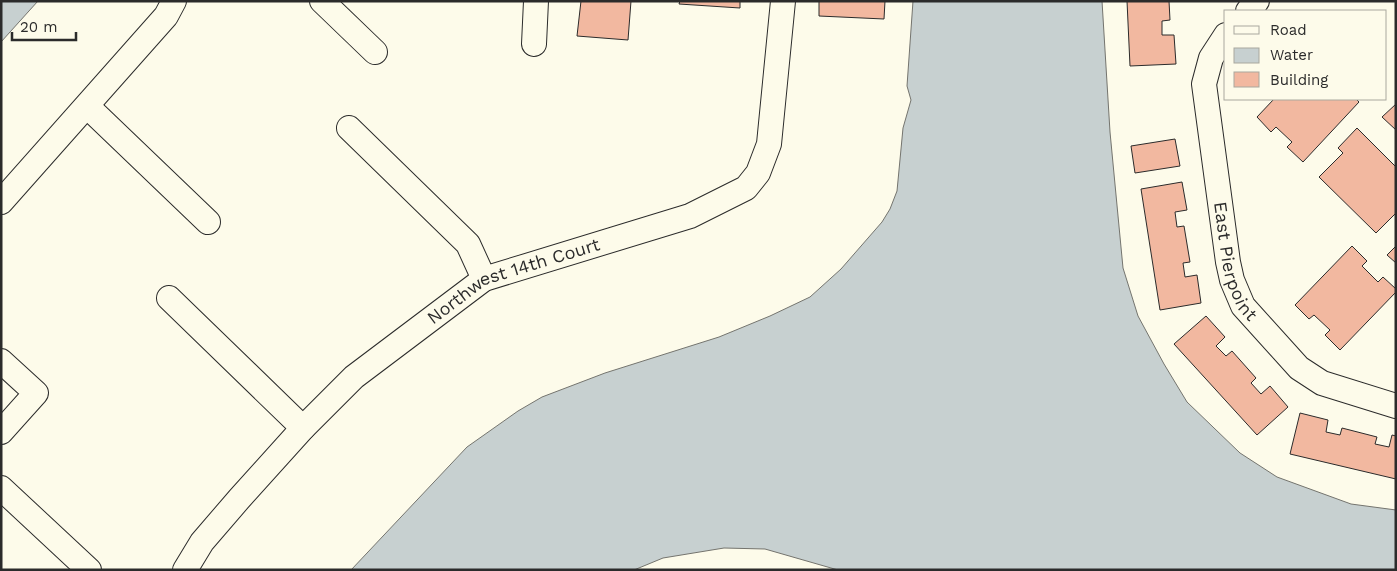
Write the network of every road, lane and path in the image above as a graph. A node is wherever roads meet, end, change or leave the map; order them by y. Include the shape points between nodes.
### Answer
1 (174, 1) edge
2 (322, 1) edge
3 (536, 1) edge
4 (784, 1) edge
5 (1224, 38) edge
6 (534, 44) dead end
7 (375, 52) dead end
8 (87, 106) junction
9 (349, 128) dead end
10 (1, 202) edge
11 (208, 222) dead end
12 (484, 279) junction
13 (168, 298) dead end
14 (1, 360) edge
15 (1396, 406) edge
16 (303, 428) junction
17 (1, 432) edge
18 (1, 488) edge
19 (89, 570) edge
20 (185, 570) edge

1 - 8 street via 166,16
2 - 7 street
3 - 6 street
4 - 12 street, Northwest 14th Court via 770,144 758,172 746,188 690,216
5 - 15 street, East Pierpoint via 1211,58 1204,84 1228,262 1243,306 1299,368 1322,384
8 - 10 street
8 - 11 street
9 - 12 street via 468,244
12 - 16 street, Northwest 14th Court via 354,378
13 - 16 street
14 - 17 street via 36,394
16 - 20 street, Northwest 14th Court via 202,542
18 - 19 street

